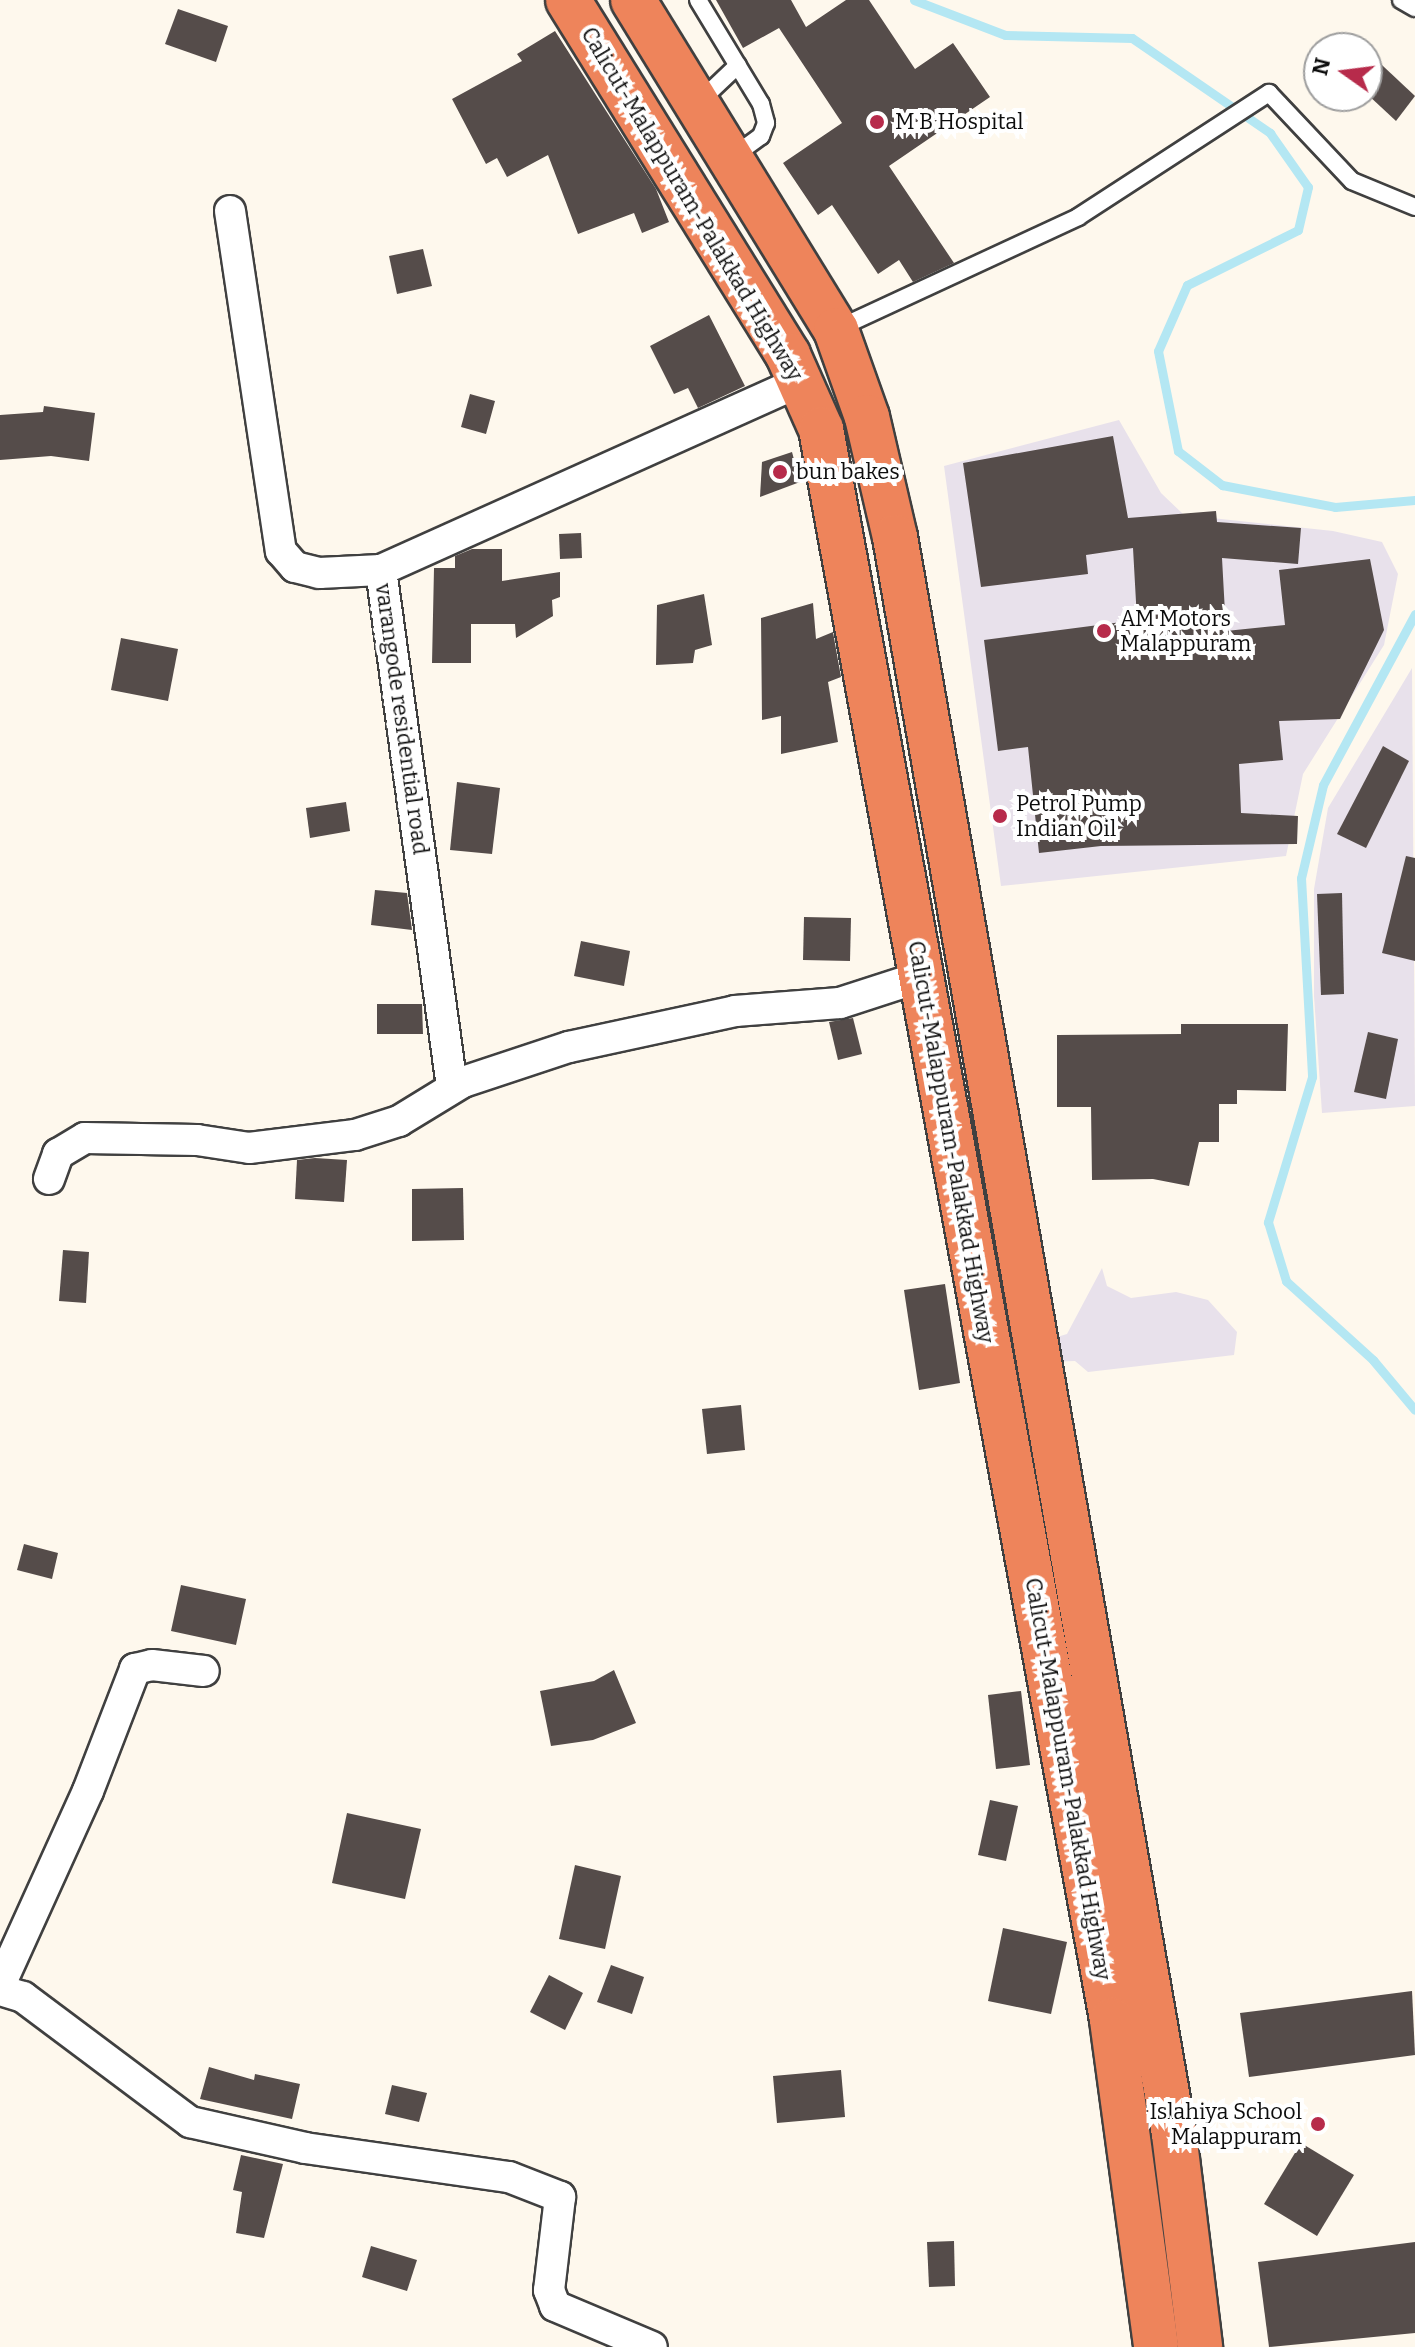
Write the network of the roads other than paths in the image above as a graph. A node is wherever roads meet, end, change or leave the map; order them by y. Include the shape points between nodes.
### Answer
1 (568, 0) edge
2 (633, 0) edge
3 (698, 0) edge
4 (1401, 0) edge
5 (1415, 8) edge
6 (738, 65) junction
7 (713, 129) junction
8 (662, 157) junction
9 (1415, 207) edge
10 (230, 211) dead end
11 (836, 330) junction
12 (801, 381) junction
13 (381, 570) junction
14 (920, 977) junction
15 (452, 1087) junction
16 (49, 1179) dead end
17 (204, 1671) dead end
18 (0, 1987) edge
19 (652, 2347) edge
20 (1156, 2347) edge
21 (1200, 2347) edge

1 - 8 highway, Calicut-Malappuram-Palakkad Highway
2 - 7 highway, Calicut-Malappuram-Palakkad Highway
3 - 6 lane
4 - 5 lane
6 - 7 lane
6 - 7 lane via 766,123 761,136
7 - 8 highway
7 - 11 highway, Calicut-Malappuram-Palakkad Highway
8 - 12 highway, Calicut-Malappuram-Palakkad Highway
9 - 11 lane via 1352,181 1269,93 1078,217
10 - 13 street via 281,551 295,567 319,573
11 - 21 highway, Calicut-Malappuram-Palakkad Highway via 867,417 895,537 1171,2119
12 - 13 street, varangode residential road
12 - 14 highway, Calicut-Malappuram-Palakkad Highway via 821,429
13 - 15 street, varangode residential road
14 - 15 street via 840,1003 735,1011 569,1047
14 - 20 highway, Calicut-Malappuram-Palakkad Highway via 1112,2020
15 - 16 street via 399,1121 355,1135 249,1148 197,1140 85,1138 58,1154
17 - 18 street via 152,1665 135,1669 88,1791
18 - 19 street via 23,1997 190,2122 305,2148 509,2177 560,2197 549,2290 555,2306

